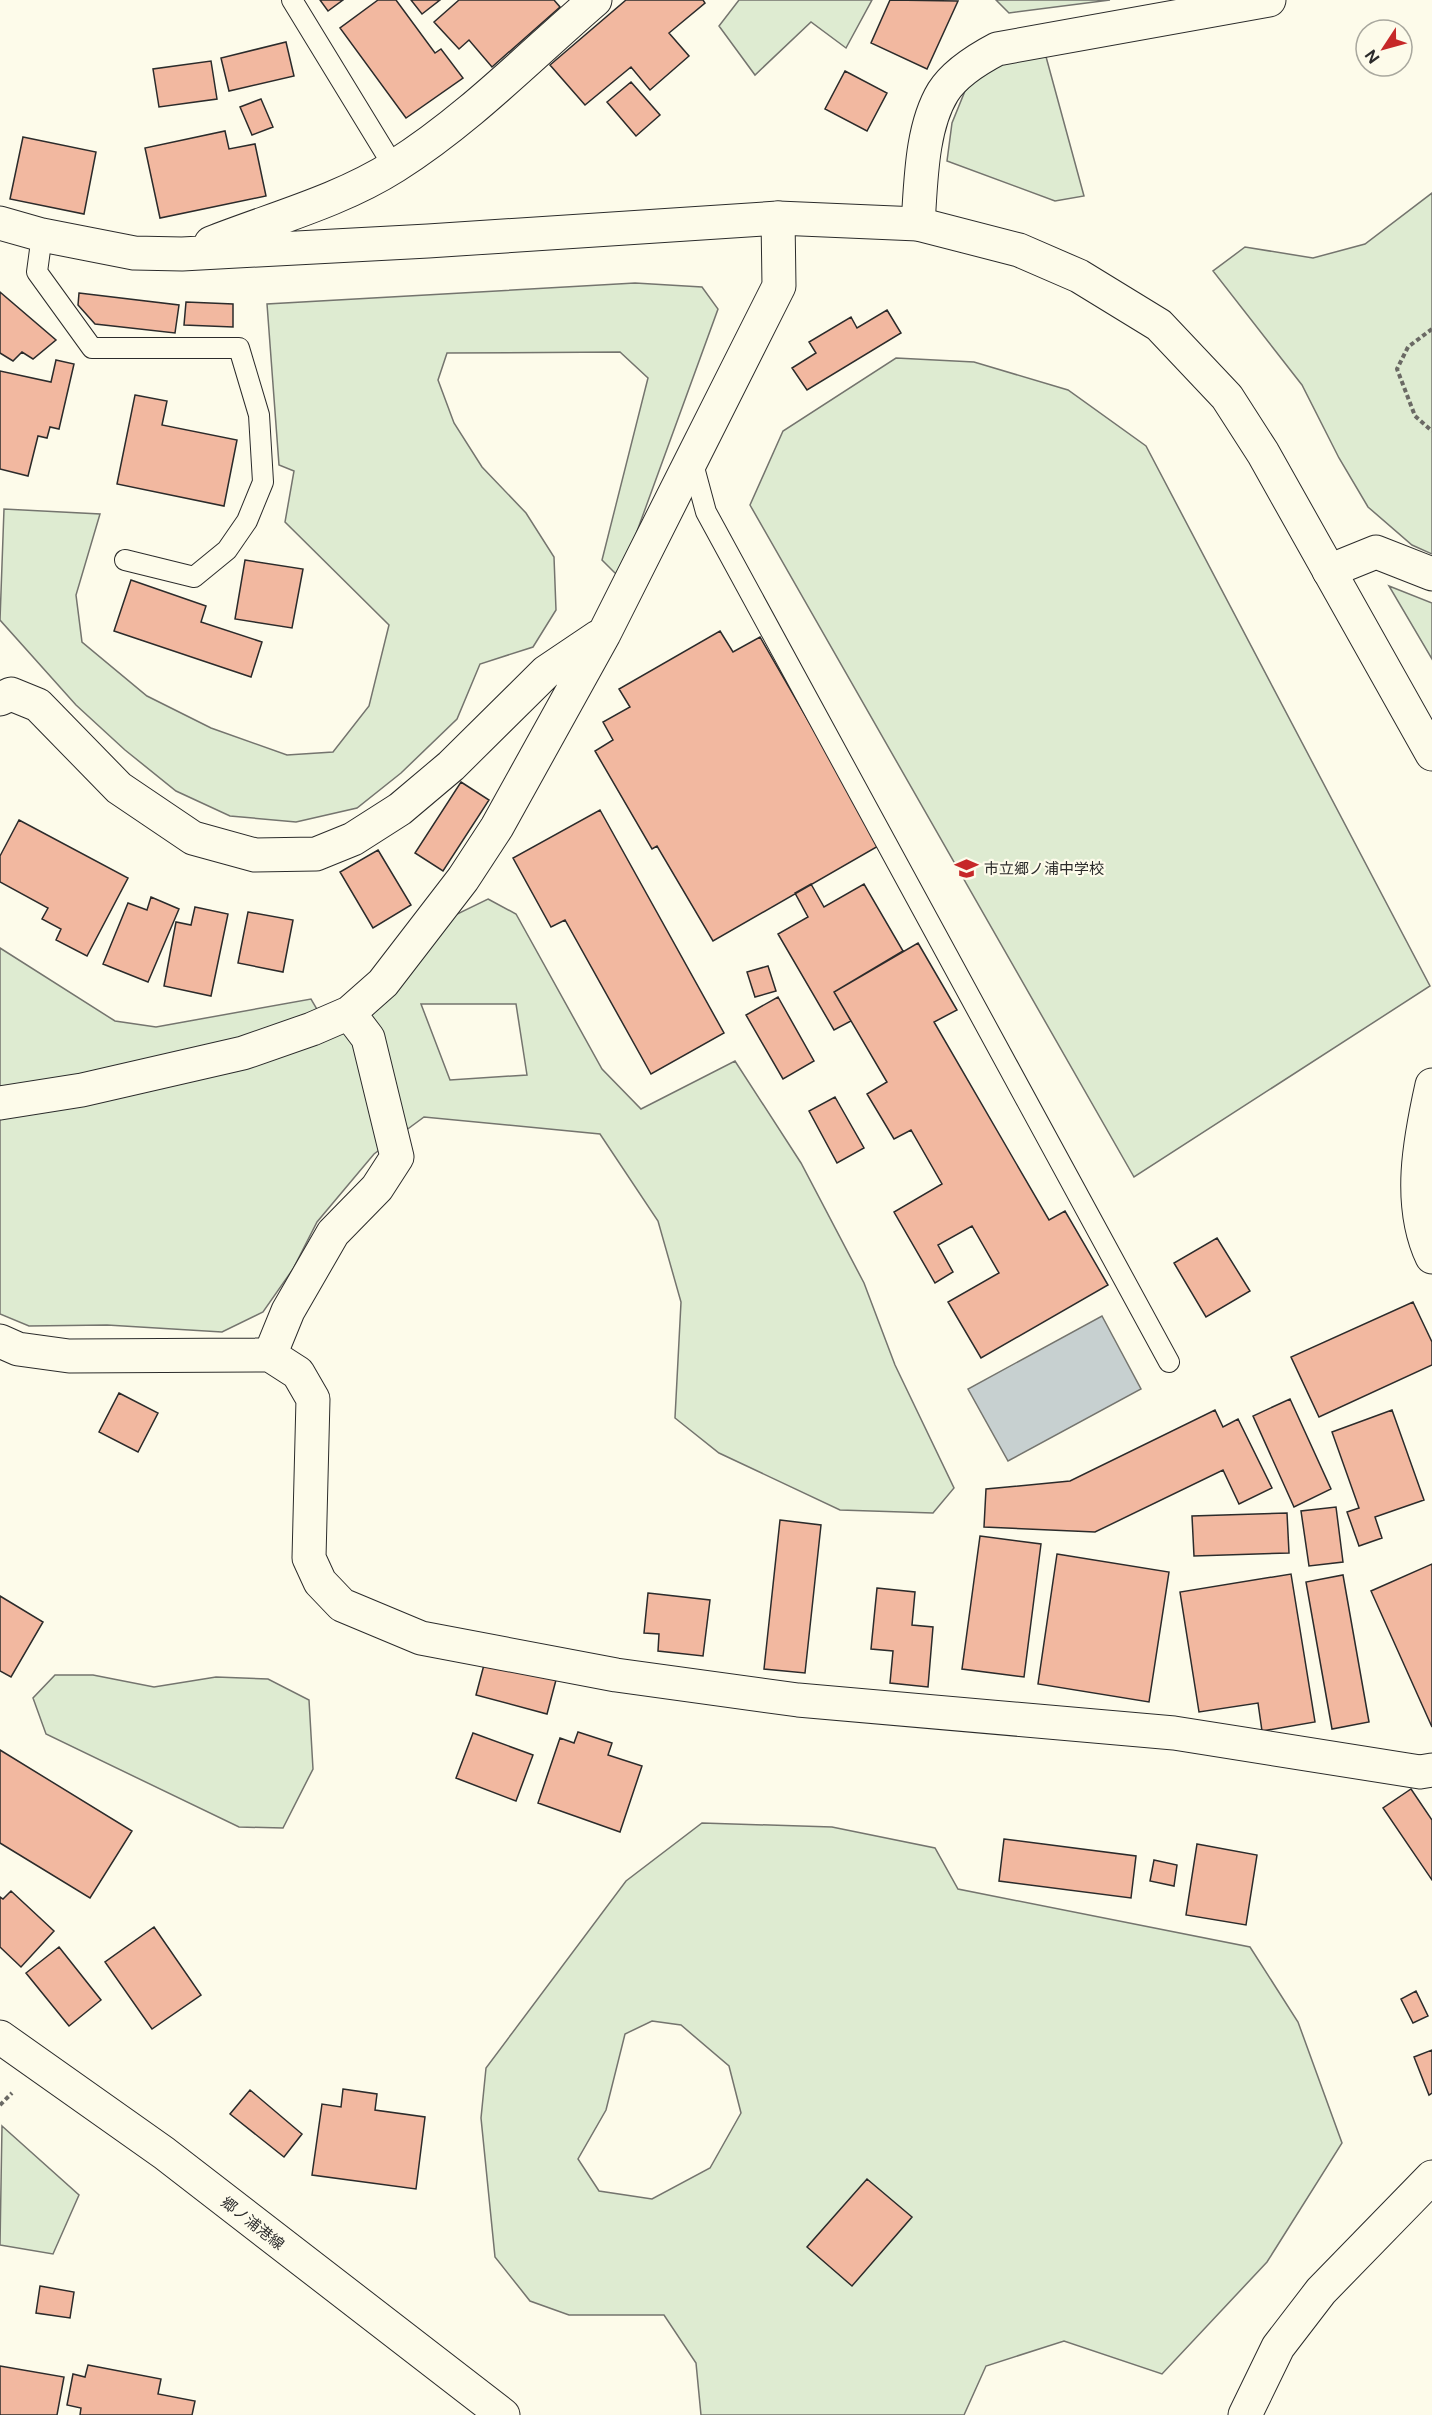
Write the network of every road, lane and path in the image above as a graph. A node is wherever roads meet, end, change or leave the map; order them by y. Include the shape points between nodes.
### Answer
1 (292, 0) edge
2 (595, 0) edge
3 (1269, 0) edge
4 (394, 167) junction
5 (778, 218) junction
6 (0, 223) edge
7 (918, 224) junction
8 (42, 235) junction
9 (182, 254) junction
10 (1432, 329) edge
11 (1432, 431) edge
12 (692, 460) junction
13 (125, 560) dead end
14 (1329, 571) junction
15 (1432, 574) edge
16 (604, 634) junction
17 (0, 699) edge
18 (1432, 754) edge
19 (349, 1013) junction
20 (1432, 1085) edge
21 (0, 1103) edge
22 (1432, 1257) edge
23 (0, 1341) edge
24 (270, 1355) junction
25 (1169, 1362) dead end
26 (1432, 1770) edge
27 (0, 2037) edge
28 (1432, 2177) edge
29 (502, 2415) edge
30 (1245, 2415) edge

1 - 4 lane
2 - 4 street via 434,140
3 - 7 street via 997,49 972,63 943,92 924,143
4 - 9 street via 352,189
5 - 7 street
5 - 9 street
5 - 12 street via 779,286
6 - 8 street
7 - 14 street via 1019,250 1079,276 1159,325 1227,397
8 - 9 street via 134,253
8 - 13 lane via 37,272 92,348 239,348 259,415 263,482 247,521 226,550 194,577
10 - 11 path via 1408,347 1397,369 1415,416
12 - 16 street
12 - 25 lane via 706,512
14 - 15 street via 1376,552
14 - 18 street
16 - 17 street via 546,672 451,766 400,809 353,839 316,854 255,855 194,838 119,788 38,705 11,694
16 - 19 street via 463,879 383,983
19 - 21 street via 243,1053 82,1090
19 - 24 street via 368,1038 397,1157 377,1188 333,1233 288,1311
20 - 22 street via 1423,1126 1417,1203
23 - 24 street via 18,1349 69,1356
24 - 26 street via 298,1373 313,1400 309,1558 320,1582 342,1605 421,1638 616,1675 798,1700 1174,1733 1420,1772
27 - 29 street, 郷ノ浦港線 via 164,2153
28 - 30 street via 1314,2300 1278,2347

